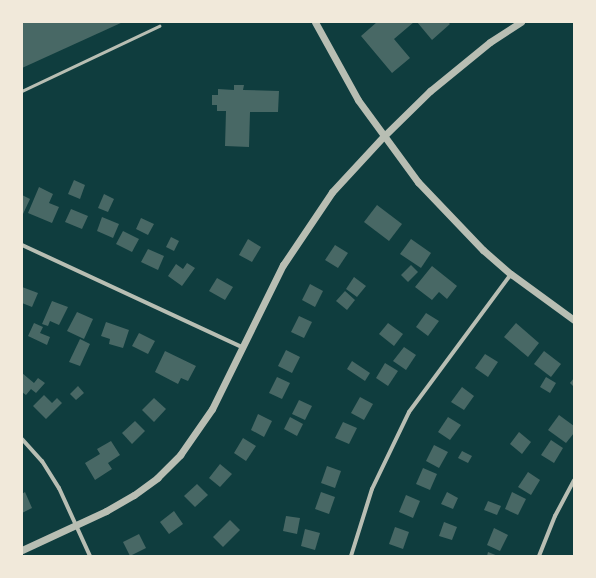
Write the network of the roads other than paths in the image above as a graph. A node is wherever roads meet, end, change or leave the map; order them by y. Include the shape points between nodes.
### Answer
1 (315, 22) edge
2 (521, 22) edge
3 (159, 26) dead end
4 (22, 91) edge
5 (383, 137) junction
6 (22, 245) edge
7 (511, 274) junction
8 (574, 320) edge
9 (242, 347) junction
10 (22, 439) edge
11 (574, 481) edge
12 (76, 526) junction
13 (22, 550) edge
14 (90, 556) edge
15 (351, 556) edge
16 (539, 556) edge

1 - 5 street via 358,100
2 - 5 street via 490,42 430,91
3 - 4 lane
5 - 7 street via 418,182 453,220
5 - 9 street via 332,192 297,242
6 - 9 street
7 - 8 street
7 - 15 street via 409,412 372,489
9 - 12 street via 212,409 180,455 157,478 134,495
10 - 12 street via 42,461 56,482
11 - 16 street via 555,516
12 - 13 street
12 - 14 street

